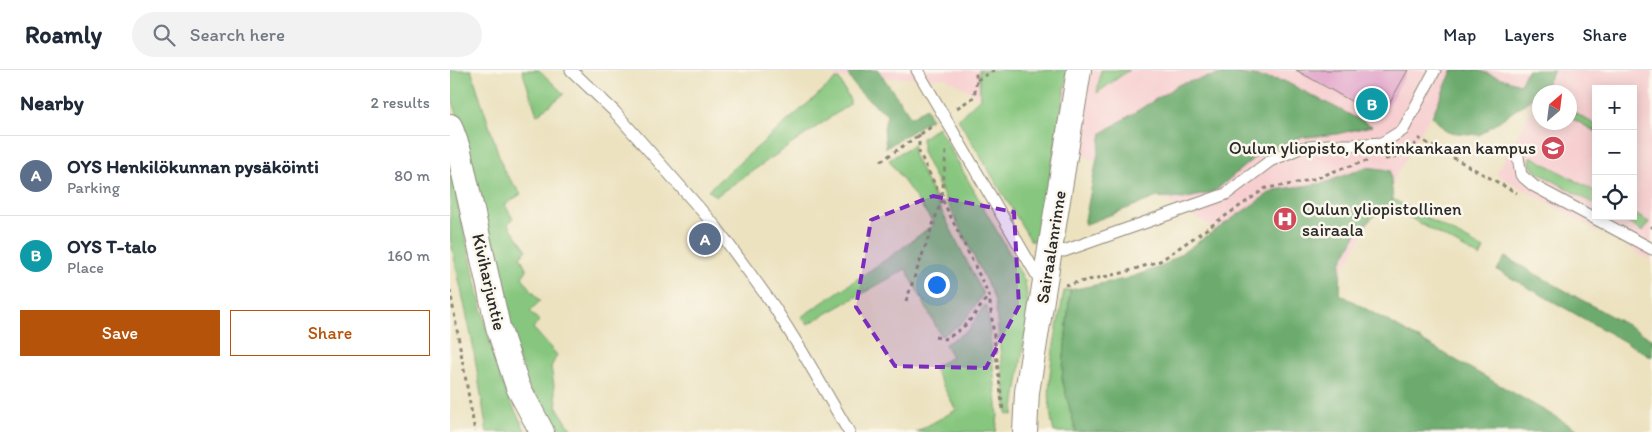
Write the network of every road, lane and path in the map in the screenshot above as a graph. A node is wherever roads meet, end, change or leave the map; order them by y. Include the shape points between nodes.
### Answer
1 (571, 70) edge
2 (917, 70) edge
3 (975, 70) edge
4 (995, 70) edge
5 (1079, 70) edge
6 (1435, 70) edge
7 (977, 80) junction
8 (944, 118) junction
9 (450, 126) edge
10 (1404, 130) junction
11 (919, 134) junction
12 (1420, 139) junction
13 (1518, 157) dead end
14 (1374, 160) dead end
15 (1382, 160) dead end
16 (881, 161) dead end
17 (1521, 194) dead end
18 (942, 198) junction
19 (1051, 249) junction
20 (1652, 249) edge
21 (1044, 288) junction
22 (450, 290) edge
23 (989, 296) junction
24 (906, 301) dead end
25 (935, 337) dead end
26 (1003, 415) dead end
27 (1026, 430) edge
28 (475, 432) edge
29 (542, 432) edge
30 (849, 432) edge

1 - 30 lane via 614,111 716,228 773,305
2 - 8 lane
3 - 7 path
4 - 7 path
5 - 19 street, Sairaalanrinne
6 - 10 lane
7 - 8 path via 974,97
8 - 11 path
8 - 18 path via 946,154
8 - 21 lane
9 - 29 street, Kiviharjuntie via 459,151 498,327 518,388
10 - 12 path
10 - 19 lane via 1382,143 1300,148 1270,161 1226,194 1064,252
11 - 16 path
11 - 18 path via 919,152
12 - 15 path via 1408,153
12 - 17 path
13 - 20 lane via 1521,175 1534,186
14 - 21 path via 1293,184 1266,188 1160,261 1122,273
18 - 23 path
18 - 24 path
19 - 21 street, Sairaalanrinne
21 - 27 street, Sairaalanrinne via 1027,392
22 - 28 path
23 - 25 path via 959,332 945,339
23 - 26 path

